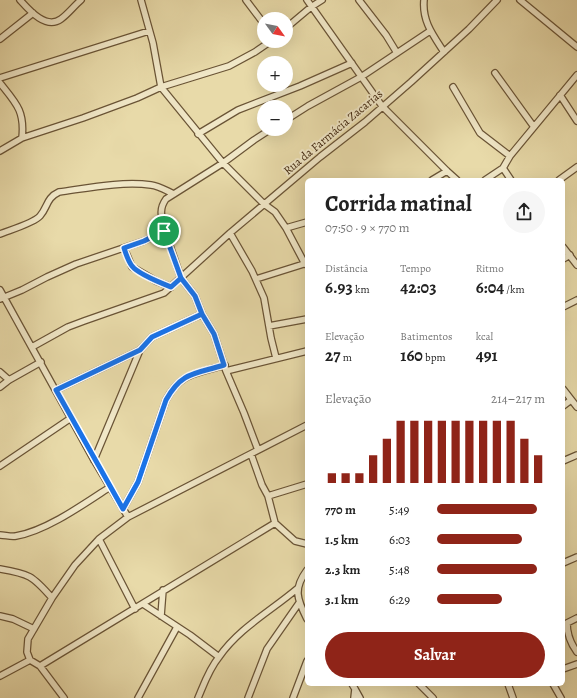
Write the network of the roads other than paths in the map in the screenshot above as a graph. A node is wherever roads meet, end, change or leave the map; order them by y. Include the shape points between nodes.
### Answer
1 (20, 0) edge
2 (81, 0) edge
3 (141, 0) edge
4 (246, 0) edge
5 (307, 0) edge
6 (322, 0) edge
7 (359, 0) edge
8 (424, 0) edge
9 (497, 0) edge
10 (520, 0) edge
11 (311, 7) junction
12 (33, 13) junction
13 (257, 15) edge
14 (293, 22) edge
15 (149, 31) junction
16 (430, 31) junction
17 (0, 39) edge
18 (577, 47) edge
19 (261, 48) edge
20 (444, 52) junction
21 (397, 53) junction
22 (352, 63) junction
23 (496, 73) dead end
24 (577, 75) edge
25 (361, 77) junction
26 (0, 78) edge
27 (0, 83) edge
28 (161, 87) junction
29 (453, 87) dead end
30 (560, 95) junction
31 (382, 106) junction
32 (293, 116) edge
33 (577, 121) edge
34 (534, 127) junction
35 (198, 134) junction
36 (260, 136) edge
37 (22, 138) junction
38 (0, 151) edge
39 (510, 156) junction
40 (223, 163) junction
41 (577, 167) edge
42 (503, 168) junction
43 (447, 172) junction
44 (436, 178) edge
45 (454, 178) edge
46 (488, 178) edge
47 (509, 178) edge
48 (562, 178) edge
49 (174, 194) junction
50 (264, 204) junction
51 (305, 223) edge
52 (286, 228) junction
53 (164, 231) junction
54 (0, 234) edge
55 (230, 234) junction
56 (124, 248) junction
57 (565, 249) edge
58 (570, 255) junction
59 (565, 258) edge
60 (305, 261) edge
61 (305, 263) edge
62 (577, 265) edge
63 (181, 278) junction
64 (256, 279) junction
65 (171, 287) junction
66 (0, 290) edge
67 (2, 299) edge
68 (577, 300) edge
69 (565, 307) edge
70 (202, 314) junction
71 (305, 319) edge
72 (269, 326) junction
73 (32, 347) junction
74 (140, 350) junction
75 (305, 351) edge
76 (276, 358) junction
77 (41, 362) junction
78 (224, 365) junction
79 (226, 371) junction
80 (0, 372) edge
81 (9, 380) junction
82 (0, 387) edge
83 (56, 390) junction
84 (565, 392) edge
85 (571, 400) junction
86 (565, 404) edge
87 (577, 407) edge
88 (71, 418) junction
89 (305, 426) edge
90 (258, 450) junction
91 (252, 454) junction
92 (577, 456) edge
93 (94, 460) junction
94 (565, 460) edge
95 (0, 466) edge
96 (305, 485) edge
97 (110, 487) junction
98 (268, 496) junction
99 (123, 509) junction
100 (128, 517) junction
101 (275, 523) junction
102 (0, 535) edge
103 (99, 539) junction
104 (305, 544) edge
105 (577, 557) edge
106 (565, 562) edge
107 (0, 568) edge
108 (305, 573) edge
109 (298, 588) junction
110 (163, 590) junction
111 (52, 598) junction
112 (299, 603) junction
113 (143, 604) junction
114 (135, 609) junction
115 (305, 615) edge
116 (0, 616) edge
117 (161, 616) junction
118 (577, 618) edge
119 (177, 627) junction
120 (34, 629) junction
121 (577, 652) edge
122 (219, 657) junction
123 (30, 660) junction
124 (577, 664) edge
125 (40, 666) junction
126 (305, 666) edge
127 (565, 668) edge
128 (0, 676) edge
129 (421, 686) edge
130 (509, 686) edge
131 (554, 686) edge
132 (354, 687) edge
133 (64, 698) edge
134 (138, 698) edge
135 (198, 698) edge
136 (248, 698) edge
137 (292, 698) edge
138 (354, 698) edge
139 (360, 698) edge
140 (433, 698) edge
141 (513, 698) edge
142 (561, 698) edge

1 - 12 street
2 - 12 street via 54,23 45,21
3 - 15 street
4 - 13 street
5 - 11 street
6 - 11 street
7 - 21 street via 380,25
8 - 16 street via 424,15
9 - 20 street, Rua da Farmácia Zacarias
10 - 18 street
11 - 14 street
11 - 22 street
12 - 17 street
15 - 26 street
15 - 28 street
16 - 20 street
16 - 21 street
19 - 28 street via 229,66
20 - 31 street, Rua da Farmácia Zacarias
21 - 25 street
22 - 25 street
22 - 35 street via 238,110
23 - 34 street
24 - 30 street
25 - 31 street
25 - 32 street
27 - 37 street via 22,115
28 - 35 street
28 - 37 street
29 - 39 street via 480,133
30 - 33 street
30 - 34 street
31 - 43 street
31 - 50 street, Rua da Farmácia Zacarias
34 - 39 street
35 - 40 street
36 - 40 street
37 - 38 street
39 - 42 street
40 - 49 street
40 - 50 street
41 - 48 street
42 - 46 street
42 - 47 street
43 - 44 street
43 - 45 street
49 - 53 street via 162,204
49 - 54 street via 157,187 139,184 59,192 53,194 36,220
50 - 52 street via 275,212
50 - 55 street, Rua da Farmácia Zacarias
51 - 52 street
52 - 60 street
53 - 56 street
53 - 63 street
55 - 63 street, Rua da Farmácia Zacarias
55 - 64 street
56 - 65 street via 132,267
56 - 67 street via 76,264
57 - 58 street
58 - 59 street
58 - 62 street
61 - 64 street
63 - 65 street, Rua da Farmácia Zacarias
63 - 70 street via 195,296
64 - 72 street via 264,298
65 - 73 street, Rua da Farmácia Zacarias via 155,297 74,325
66 - 67 street
67 - 73 street
68 - 69 street
70 - 74 street via 152,337
70 - 78 street via 214,334
71 - 72 street
72 - 76 street
73 - 77 street
74 - 83 street
74 - 93 street
75 - 76 street
76 - 79 street
77 - 81 street
77 - 83 street
78 - 79 street
78 - 99 street via 188,376 170,392 138,482
79 - 90 street
80 - 81 street
81 - 82 street
83 - 88 street
84 - 85 street
85 - 86 street
85 - 87 street
88 - 93 street
88 - 95 street
89 - 90 street
90 - 91 street
91 - 98 street
91 - 100 street
92 - 94 street
93 - 97 street
96 - 98 street
97 - 99 street
97 - 102 street via 47,525 15,536
98 - 101 street
99 - 100 street
100 - 103 street
101 - 104 street via 295,541
101 - 110 street
103 - 111 street via 75,565
103 - 114 street
105 - 106 street
107 - 111 street via 32,577
108 - 109 street
109 - 112 street
109 - 122 street via 248,626
110 - 113 street
110 - 117 street
111 - 120 street
112 - 115 street
112 - 136 street via 267,650
113 - 114 street
113 - 117 street
114 - 125 street
116 - 120 street
117 - 119 street
118 - 121 street via 567,623
119 - 122 street
119 - 134 street
120 - 123 street via 27,645
122 - 135 street via 207,676
123 - 125 street
123 - 128 street
124 - 127 street
125 - 133 street
126 - 137 street
129 - 140 street
130 - 141 street
131 - 142 street
132 - 138 street
132 - 139 street

